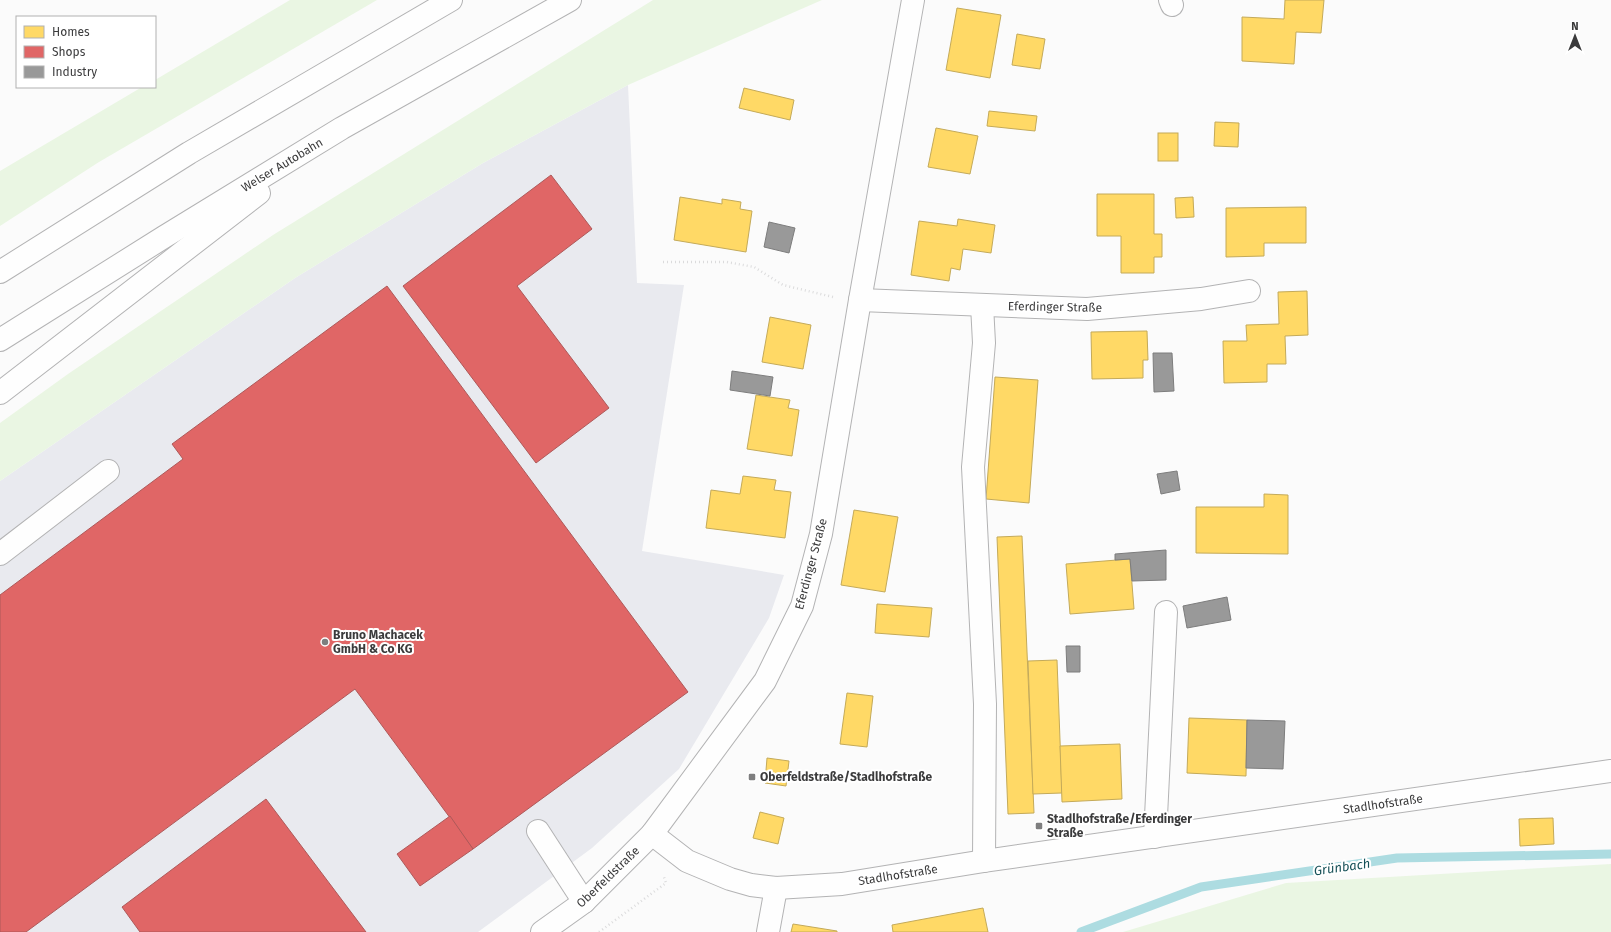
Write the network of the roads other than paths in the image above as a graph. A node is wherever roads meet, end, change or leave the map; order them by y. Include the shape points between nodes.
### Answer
1 (451, 0) edge
2 (570, 0) edge
3 (913, 0) edge
4 (342, 128) junction
5 (0, 272) edge
6 (1249, 291) dead end
7 (860, 300) junction
8 (982, 305) junction
9 (0, 340) edge
10 (0, 393) edge
11 (108, 471) dead end
12 (0, 554) edge
13 (1166, 612) dead end
14 (1611, 771) edge
15 (538, 831) dead end
16 (652, 834) junction
17 (1155, 837) junction
18 (984, 861) junction
19 (776, 888) junction
20 (584, 902) junction
21 (542, 932) edge
22 (768, 932) edge

1 - 5 main road via 189,153
2 - 4 main road, Welser Autobahn
3 - 7 main road, Eferdinger Straße
4 - 9 main road, Welser Autobahn
4 - 10 main road
6 - 8 main road, Eferdinger Straße via 1201,299 1087,309
7 - 8 main road, Eferdinger Straße
7 - 16 main road, Eferdinger Straße via 821,534 802,606 765,681
8 - 18 main road via 984,343 973,467 985,704
11 - 12 main road
13 - 17 main road
14 - 17 main road, Stadlhofstraße
15 - 20 main road
16 - 19 main road, Stadlhofstraße via 687,861 730,879
16 - 20 main road, Oberfeldstraße
17 - 18 main road, Stadlhofstraße
18 - 19 main road, Stadlhofstraße via 842,884
19 - 22 main road
20 - 21 main road, Oberfeldstraße

